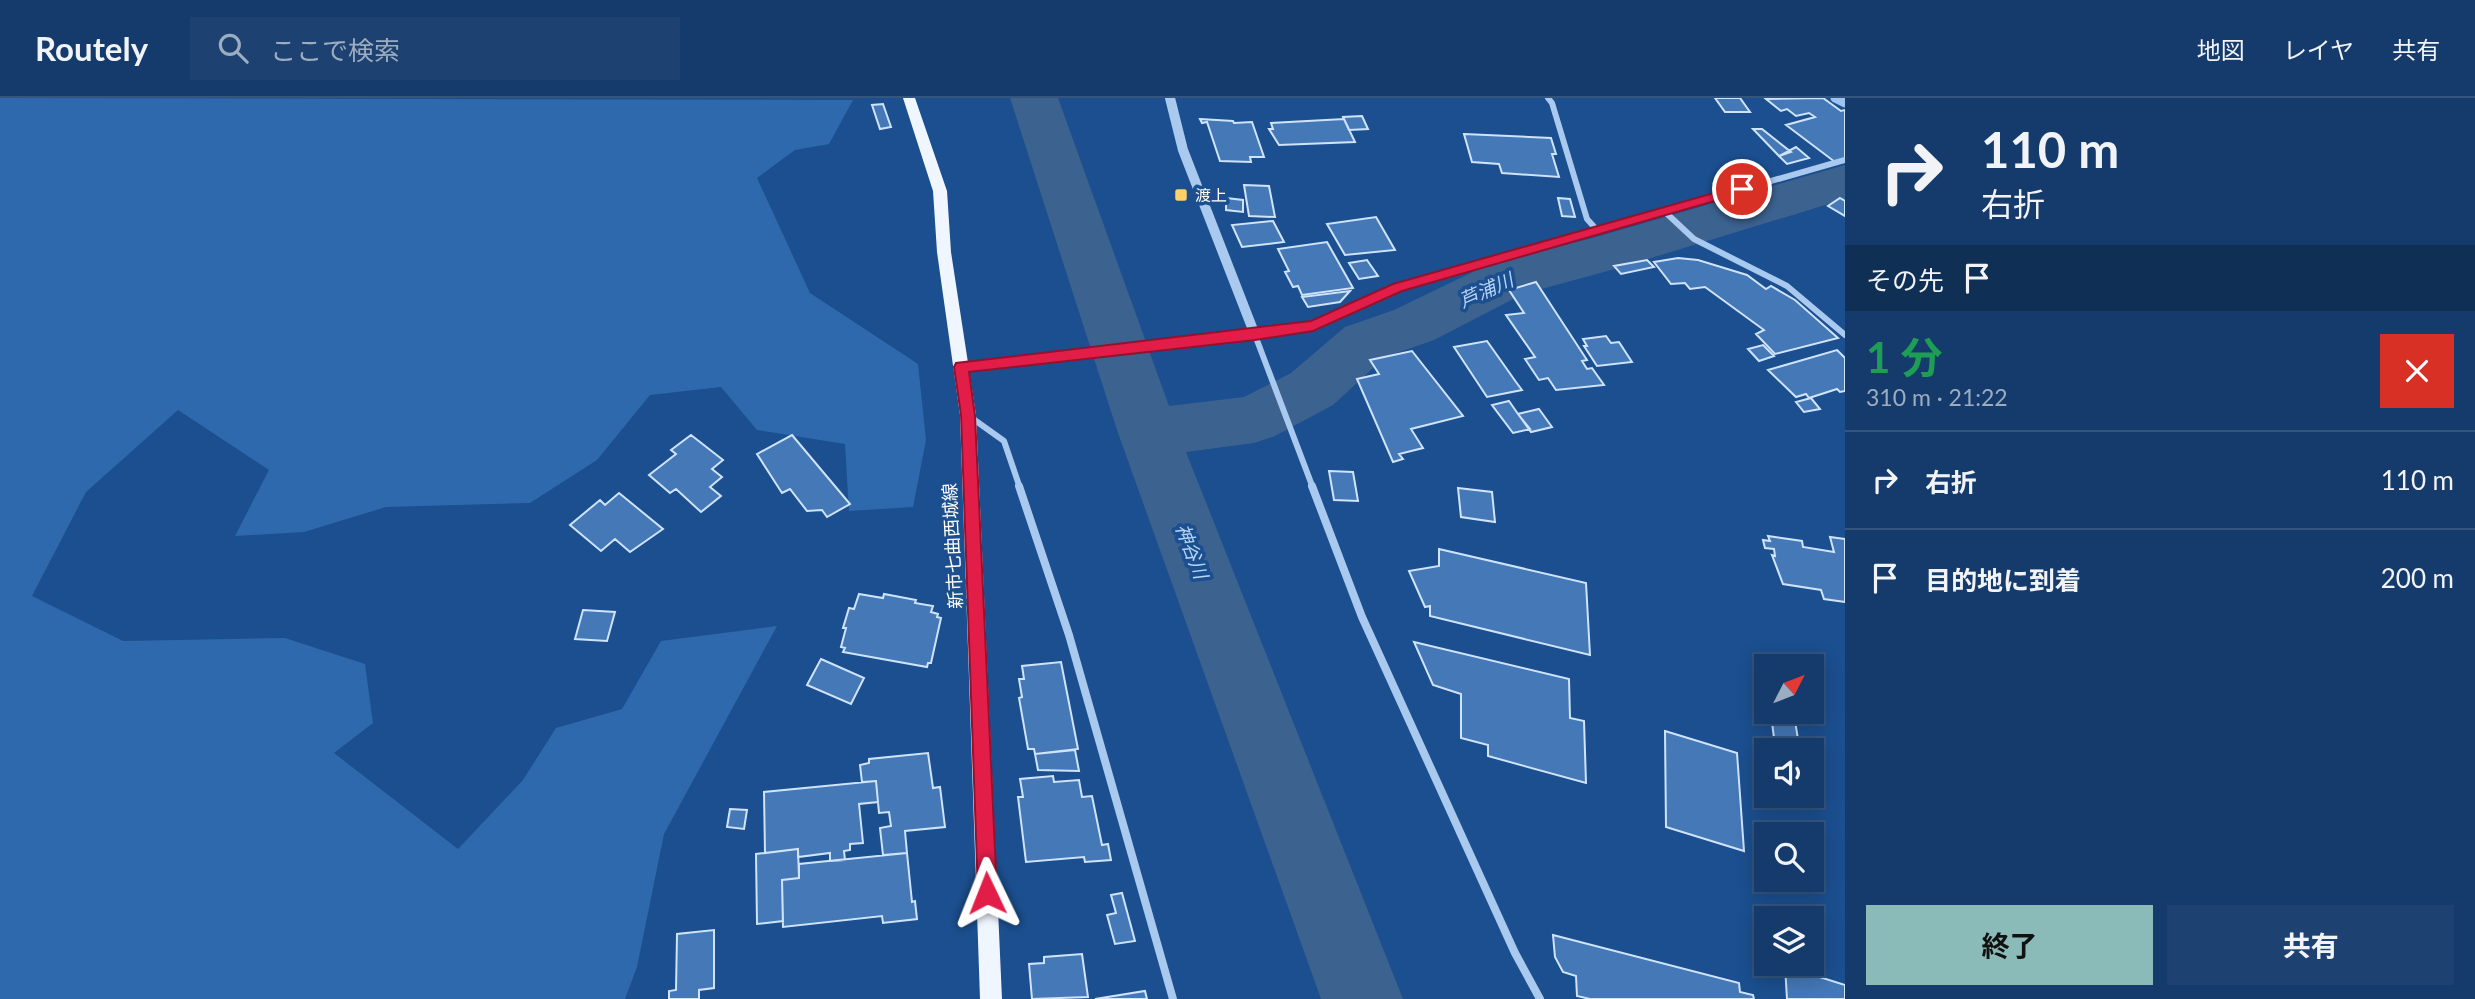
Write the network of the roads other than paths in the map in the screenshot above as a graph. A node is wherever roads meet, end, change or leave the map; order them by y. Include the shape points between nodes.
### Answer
1 (909, 98) edge
2 (1170, 98) edge
3 (1548, 98) edge
4 (1845, 160) edge
5 (1664, 211) junction
6 (1597, 230) junction
7 (1255, 335) junction
8 (1845, 335) edge
9 (961, 367) junction
10 (968, 415) junction
11 (991, 999) edge
12 (1173, 999) edge
13 (1540, 999) edge

1 - 9 main road, 新市七曲西城線 via 940,191
2 - 7 street via 1183,150
3 - 6 street via 1587,219
4 - 5 street
5 - 6 street
5 - 8 street via 1694,239 1787,286
6 - 7 street via 1398,287 1313,326
7 - 9 street
7 - 13 street via 1362,617
9 - 10 main road, 新市七曲西城線
10 - 11 main road, 新市七曲西城線
10 - 12 street via 1004,441 1069,635

